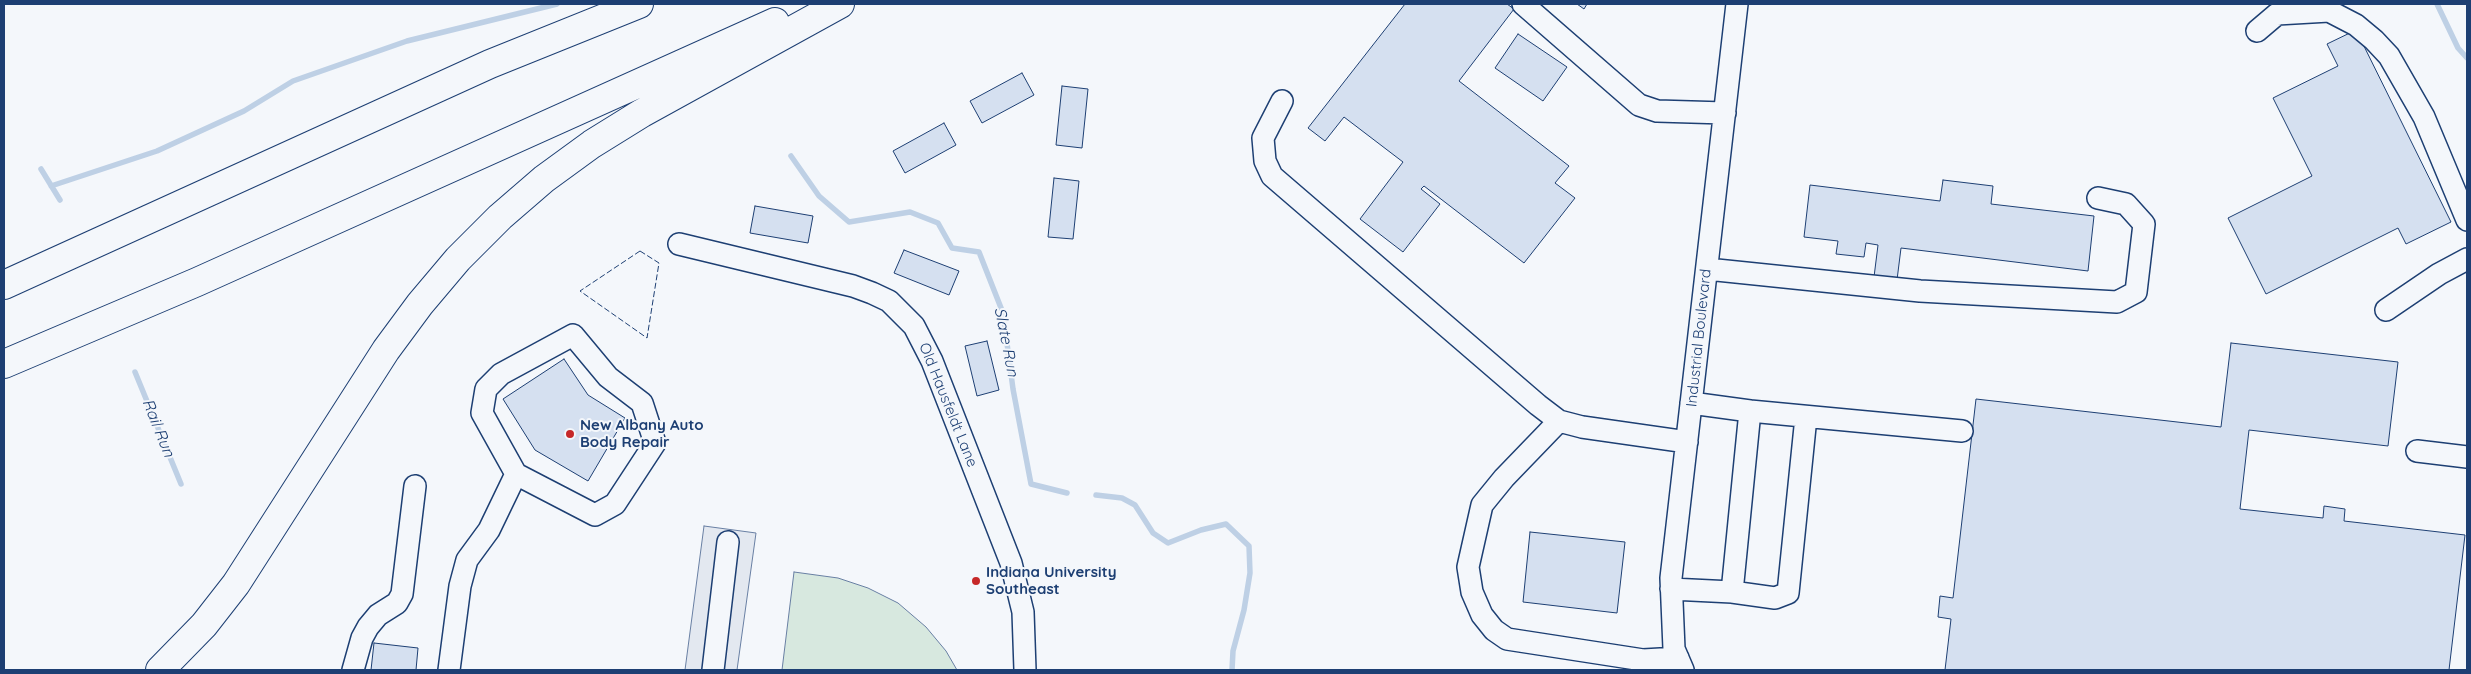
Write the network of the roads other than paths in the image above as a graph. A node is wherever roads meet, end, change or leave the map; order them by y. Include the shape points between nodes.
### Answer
1 (639, 4) edge
2 (814, 4) edge
3 (840, 4) edge
4 (1523, 4) edge
5 (1737, 4) edge
6 (2257, 31) dead end
7 (1282, 101) dead end
8 (1725, 113) junction
9 (2098, 198) dead end
10 (2467, 220) edge
11 (679, 244) dead end
12 (2467, 259) edge
13 (1707, 269) junction
14 (4, 285) edge
15 (2386, 310) dead end
16 (4, 364) edge
17 (1691, 403) junction
18 (1750, 411) junction
19 (1806, 417) junction
20 (1560, 422) junction
21 (1962, 431) dead end
22 (1687, 442) junction
23 (2417, 451) dead end
24 (2467, 456) edge
25 (516, 474) junction
26 (415, 486) dead end
27 (728, 542) dead end
28 (1671, 589) junction
29 (1732, 592) junction
30 (1681, 664) edge
31 (160, 670) edge
32 (353, 670) edge
33 (449, 670) edge
34 (712, 670) edge
35 (1025, 670) edge

1 - 14 highway via 490,64
2 - 16 highway via 197,282
3 - 31 highway via 592,144 500,217 420,304 386,350 236,584 204,625
4 - 8 street via 1639,105 1657,111
5 - 8 street, Industrial Boulevard
6 - 10 street via 2277,14 2329,12 2356,25 2374,40 2389,56 2424,117
7 - 20 street via 1263,138 1265,161 1272,176
8 - 13 street, Industrial Boulevard
9 - 13 street via 2126,204 2144,224 2136,292 2117,302 1920,291
11 - 35 street, Old Hausfeldt Lane via 853,286 889,301 914,326 932,361 1012,563 1023,612
12 - 15 street
13 - 17 street, Industrial Boulevard
17 - 18 street
17 - 22 street, Industrial Boulevard
18 - 19 street
18 - 29 street
19 - 21 street
19 - 29 street via 1788,593 1775,598
20 - 22 street
20 - 30 street via 1482,505 1468,567 1472,592 1482,615 1494,630 1507,639
22 - 28 street, Industrial Boulevard
23 - 24 street
25 - 25 street via 595,515 615,504 655,443 642,403 608,377 573,335 501,374 486,389 482,414
25 - 33 street via 489,530 467,560
26 - 32 street via 402,594 397,603 368,626
27 - 34 street
28 - 29 street
28 - 30 street, Industrial Boulevard via 1674,649

